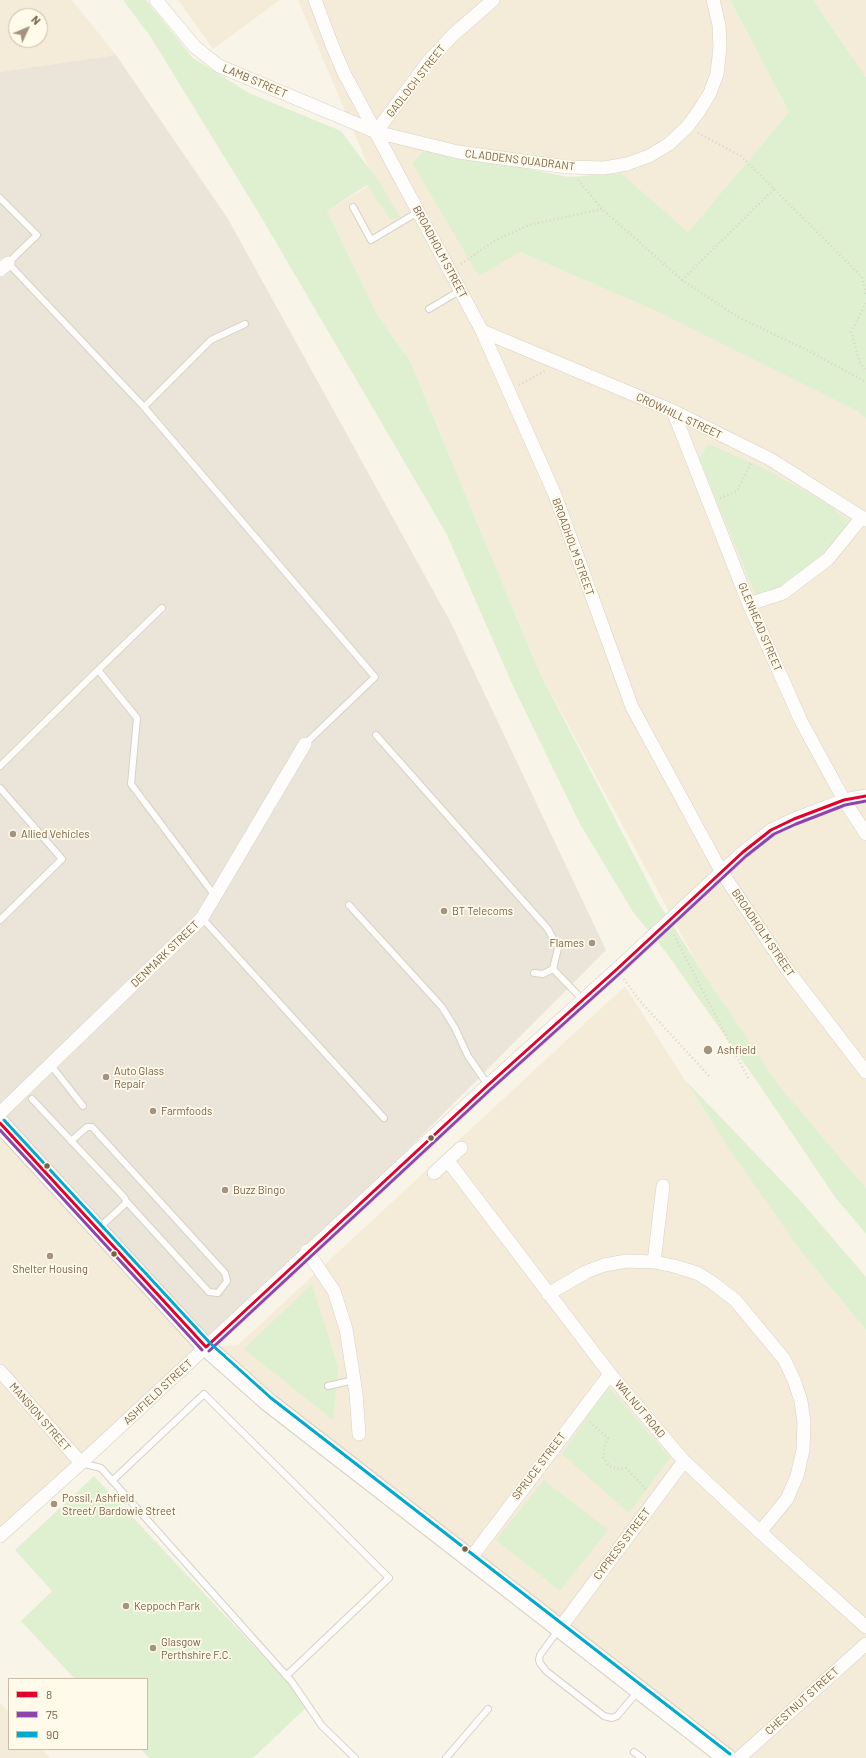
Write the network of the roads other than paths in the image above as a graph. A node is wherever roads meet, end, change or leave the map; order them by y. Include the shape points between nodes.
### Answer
1 (156, 0) edge
2 (315, 0) edge
3 (494, 0) edge
4 (713, 0) edge
5 (376, 132) junction
6 (0, 198) edge
7 (353, 207) dead end
8 (418, 212) junction
9 (4, 267) edge
10 (461, 290) junction
11 (429, 309) dead end
12 (245, 324) dead end
13 (482, 331) junction
14 (144, 406) junction
15 (673, 411) junction
16 (864, 519) edge
17 (749, 604) junction
18 (162, 608) dead end
19 (98, 670) junction
20 (376, 735) dead end
21 (305, 744) joint
22 (0, 766) edge
23 (0, 788) edge
24 (866, 796) edge
25 (844, 800) junction
26 (866, 834) edge
27 (721, 871) junction
28 (215, 896) junction
29 (349, 905) dead end
30 (202, 918) junction
31 (0, 920) edge
32 (553, 970) junction
33 (534, 973) dead end
34 (582, 999) junction
35 (50, 1064) junction
36 (866, 1072) edge
37 (488, 1085) junction
38 (32, 1099) dead end
39 (83, 1106) dead end
40 (0, 1113) edge
41 (384, 1118) dead end
42 (0, 1123) edge
43 (72, 1141) junction
44 (461, 1148) dead end
45 (448, 1161) junction
46 (434, 1173) dead end
47 (663, 1186) dead end
48 (126, 1202) junction
49 (98, 1229) junction
50 (307, 1252) junction
51 (654, 1262) junction
52 (548, 1294) junction
53 (206, 1347) junction
54 (0, 1371) edge
55 (610, 1374) junction
56 (354, 1380) junction
57 (328, 1386) dead end
58 (359, 1434) dead end
59 (684, 1461) junction
60 (81, 1463) junction
61 (112, 1481) junction
62 (760, 1532) junction
63 (0, 1536) edge
64 (470, 1559) junction
65 (866, 1627) edge
66 (560, 1628) junction
67 (866, 1644) edge
68 (286, 1676) junction
69 (639, 1690) junction
70 (488, 1709) dead end
71 (634, 1752) dead end
72 (355, 1758) edge
73 (446, 1758) edge
74 (642, 1758) edge
75 (727, 1758) edge
76 (739, 1758) edge

1 - 5 street, LAMB STREET via 195,47 219,66
2 - 5 street, BROADHOLM STREET via 344,74
3 - 5 street, GADLOCH STREET via 428,62
4 - 5 street, CLADDENS QUADRANT via 719,39 717,74 710,93 688,127 649,156 627,164 604,168 567,167 458,152
5 - 8 street, BROADHOLM STREET
6 - 9 lane via 37,235
7 - 8 lane via 371,240
8 - 10 street, BROADHOLM STREET
9 - 14 lane
10 - 11 lane
10 - 13 street, BROADHOLM STREET
12 - 14 lane via 211,340
13 - 15 street, CROWHILL STREET
13 - 27 street, BROADHOLM STREET via 555,495 632,707
14 - 21 lane via 375,677
15 - 16 street, CROWHILL STREET via 770,458
15 - 17 street, GLENHEAD STREET
16 - 17 street via 828,559 783,593
17 - 25 street, GLENHEAD STREET via 801,721
18 - 19 lane
19 - 22 lane
19 - 28 lane via 137,718 131,784
20 - 32 lane via 548,929 558,948
21 - 28 street, DENMARK STREET
23 - 31 lane via 62,859
24 - 25 street, ASHFIELD STREET
25 - 26 street, GLENHEAD STREET
25 - 27 street, ASHFIELD STREET via 771,830
27 - 34 street, ASHFIELD STREET
27 - 36 street, BROADHOLM STREET via 786,968
28 - 30 street, DENMARK STREET
29 - 37 lane via 442,1007 468,1056
30 - 35 street, DENMARK STREET
30 - 41 lane
32 - 33 lane via 543,974
32 - 34 lane
34 - 37 street, ASHFIELD STREET
35 - 39 lane
35 - 40 street, DENMARK STREET
37 - 50 street, ASHFIELD STREET
38 - 43 lane
42 - 49 main road
43 - 48 lane
43 - 48 lane via 87,1127 92,1127 225,1273 228,1278 218,1293 209,1292
44 - 45 street
45 - 46 street
45 - 52 street, WALNUT ROAD
47 - 51 street
48 - 49 lane
49 - 53 main road
50 - 53 street, ASHFIELD STREET
50 - 56 street via 334,1291 346,1329
51 - 52 street via 604,1265 586,1272
51 - 62 street via 697,1273 735,1300 784,1358 794,1380 801,1401 804,1423 803,1450 797,1476 787,1499
52 - 55 street, WALNUT ROAD
53 - 60 street, ASHFIELD STREET
53 - 64 main road via 268,1402
54 - 60 street, MANSION STREET
55 - 59 street, WALNUT ROAD
55 - 64 street, SPRUCE STREET
56 - 57 lane
56 - 58 street
59 - 62 street, WALNUT ROAD
59 - 66 street, CYPRESS STREET
60 - 61 lane via 101,1468
60 - 63 street, ASHFIELD STREET
61 - 68 lane
61 - 68 lane via 204,1394 389,1578
62 - 65 street, WALNUT ROAD
64 - 66 main road
66 - 69 main road
66 - 69 lane via 540,1655 540,1664 546,1671 607,1717 617,1716
67 - 76 street, CHESTNUT STREET
68 - 72 lane via 322,1726
69 - 75 main road
70 - 73 lane
71 - 74 lane

